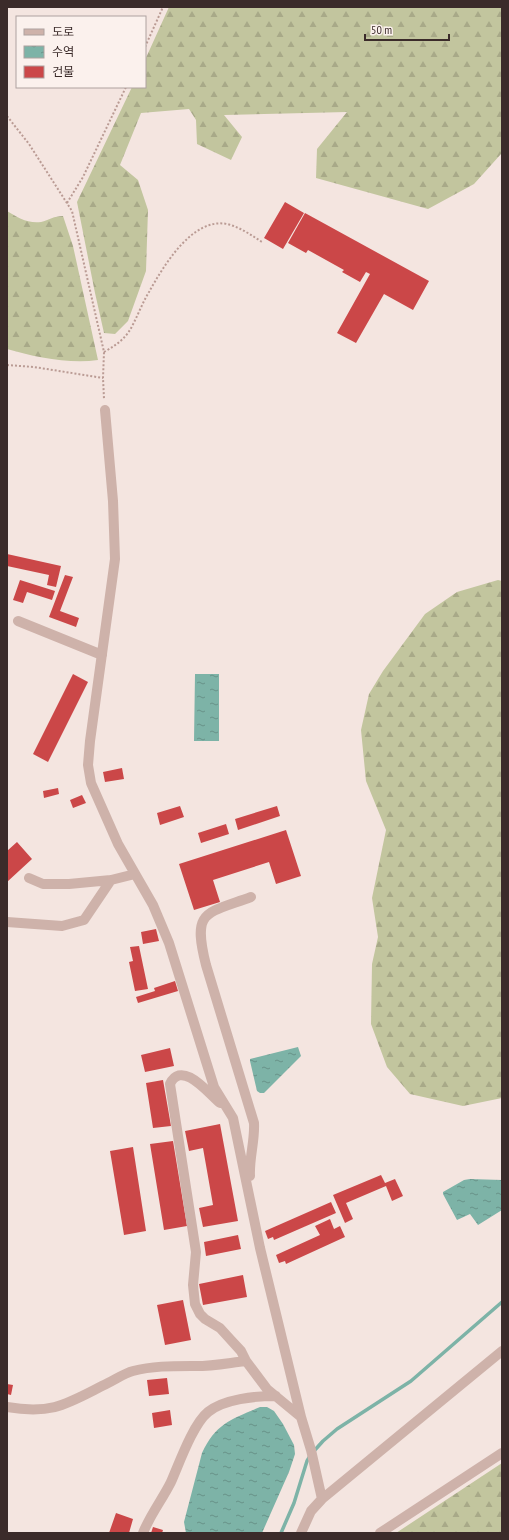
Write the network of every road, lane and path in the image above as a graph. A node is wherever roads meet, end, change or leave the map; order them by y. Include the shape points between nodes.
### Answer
1 (163, 7) edge
2 (146, 45) edge
3 (126, 88) edge
4 (7, 116) edge
5 (67, 203) junction
6 (262, 242) dead end
7 (104, 352) junction
8 (7, 365) edge
9 (103, 378) junction
10 (105, 410) joint
11 (18, 621) dead end
12 (102, 654) junction
13 (135, 874) junction
14 (29, 878) dead end
15 (111, 880) junction
16 (251, 897) dead end
17 (7, 922) edge
18 (228, 1110) junction
19 (251, 1202) junction
20 (502, 1351) edge
21 (246, 1361) junction
22 (276, 1396) junction
23 (7, 1408) edge
24 (301, 1417) junction
25 (502, 1453) edge
26 (322, 1499) junction
27 (143, 1533) edge
28 (301, 1533) edge
29 (380, 1533) edge

1 - 2 path
3 - 5 path via 83,177
4 - 5 path via 29,144
5 - 7 path via 72,210
6 - 7 path via 241,229 226,224 208,225 187,238 171,257 149,292 128,333
7 - 9 path
8 - 9 path
9 - 10 path
10 - 12 street via 115,559
11 - 12 street
12 - 13 street via 88,765 91,783 118,844
13 - 15 street
13 - 18 street via 153,905 169,943 214,1087
14 - 15 street via 43,884
15 - 17 street via 84,920 62,926
16 - 19 street via 210,912 204,918 200,930 206,965 254,1123 255,1135 250,1170
18 - 19 street via 233,1118
18 - 21 street via 195,1079 183,1075 173,1079 170,1088 196,1252 193,1294 200,1314 220,1328 241,1351
19 - 24 street
20 - 26 street
21 - 22 street via 267,1389
21 - 23 street via 163,1366 132,1371 70,1403 51,1409 31,1411
22 - 24 street
22 - 27 street via 222,1404 208,1412 195,1428 170,1484
24 - 26 street
25 - 29 street
26 - 28 street via 311,1511

